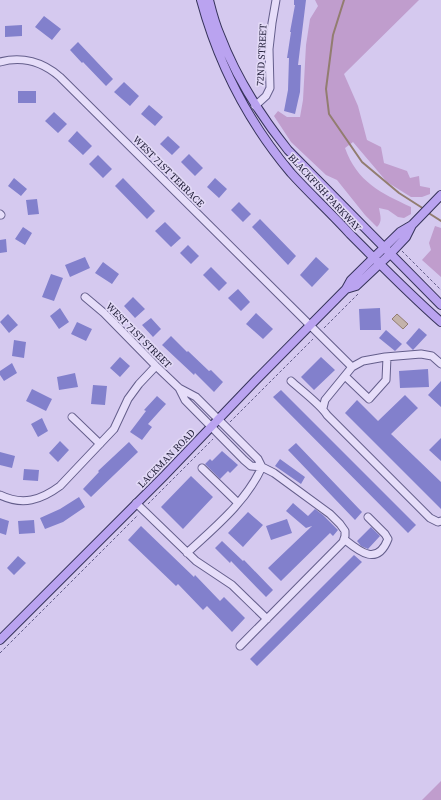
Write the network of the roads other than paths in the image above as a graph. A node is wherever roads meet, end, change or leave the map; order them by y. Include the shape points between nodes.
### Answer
1 (201, 0) edge
2 (209, 0) edge
3 (276, 0) edge
4 (0, 62) edge
5 (255, 106) junction
6 (441, 195) edge
7 (387, 251) junction
8 (376, 261) junction
9 (85, 298) dead end
10 (441, 305) edge
11 (441, 322) edge
12 (310, 326) junction
13 (387, 357) junction
14 (441, 364) edge
15 (156, 366) junction
16 (352, 367) junction
17 (345, 376) junction
18 (291, 381) dead end
19 (179, 388) junction
20 (323, 408) junction
21 (72, 417) dead end
22 (218, 418) junction
23 (211, 426) junction
24 (100, 444) junction
25 (262, 467) junction
26 (202, 468) dead end
27 (0, 495) edge
28 (136, 503) junction
29 (238, 503) junction
30 (368, 517) dead end
31 (441, 521) edge
32 (344, 539) junction
33 (187, 553) junction
34 (267, 619) junction
35 (0, 640) edge
36 (240, 646) dead end

1 - 8 main road, BLACKFISH PARKWAY via 224,67 263,136 292,173
2 - 5 main road, BLACKFISH PARKWAY via 230,59
3 - 5 street, 72ND STREET via 269,50 270,88 266,96
4 - 12 street, WEST 71ST TERRACE via 18,59 32,61 60,76
5 - 7 main road, BLACKFISH PARKWAY via 288,150
6 - 7 main road, LACKMAN ROAD via 412,224 406,237
7 - 8 main road, LACKMAN ROAD
7 - 10 main road, BLACKFISH PARKWAY
8 - 11 main road, BLACKFISH PARKWAY
8 - 12 main road, LACKMAN ROAD via 356,286 346,289
9 - 15 street, WEST 71ST STREET via 104,313
12 - 16 street, WEST 71ST TERRACE
12 - 22 main road, LACKMAN ROAD
13 - 14 street via 421,354 432,356
13 - 16 street via 363,361
13 - 17 street via 386,380 369,399
15 - 19 street, WEST 71ST STREET
15 - 24 street via 133,392 114,429
16 - 17 street
17 - 20 street via 325,400
18 - 20 street
19 - 22 street, WEST 71ST STREET via 196,397
19 - 23 street, WEST 71ST STREET via 185,400
20 - 31 street via 430,518
21 - 24 street
22 - 23 main road, LACKMAN ROAD
22 - 25 street, WEST 71ST STREET via 258,459
23 - 25 street, WEST 71ST STREET via 251,466
23 - 28 main road, LACKMAN ROAD
24 - 27 street via 52,492 37,499 18,502
25 - 29 street
25 - 32 street, WEST 71ST STREET via 330,514 345,531
26 - 29 street
28 - 33 street
28 - 35 main road, LACKMAN ROAD
29 - 33 street
30 - 32 street via 388,539 378,553 365,554
32 - 34 street
33 - 34 street via 232,585
34 - 36 street

